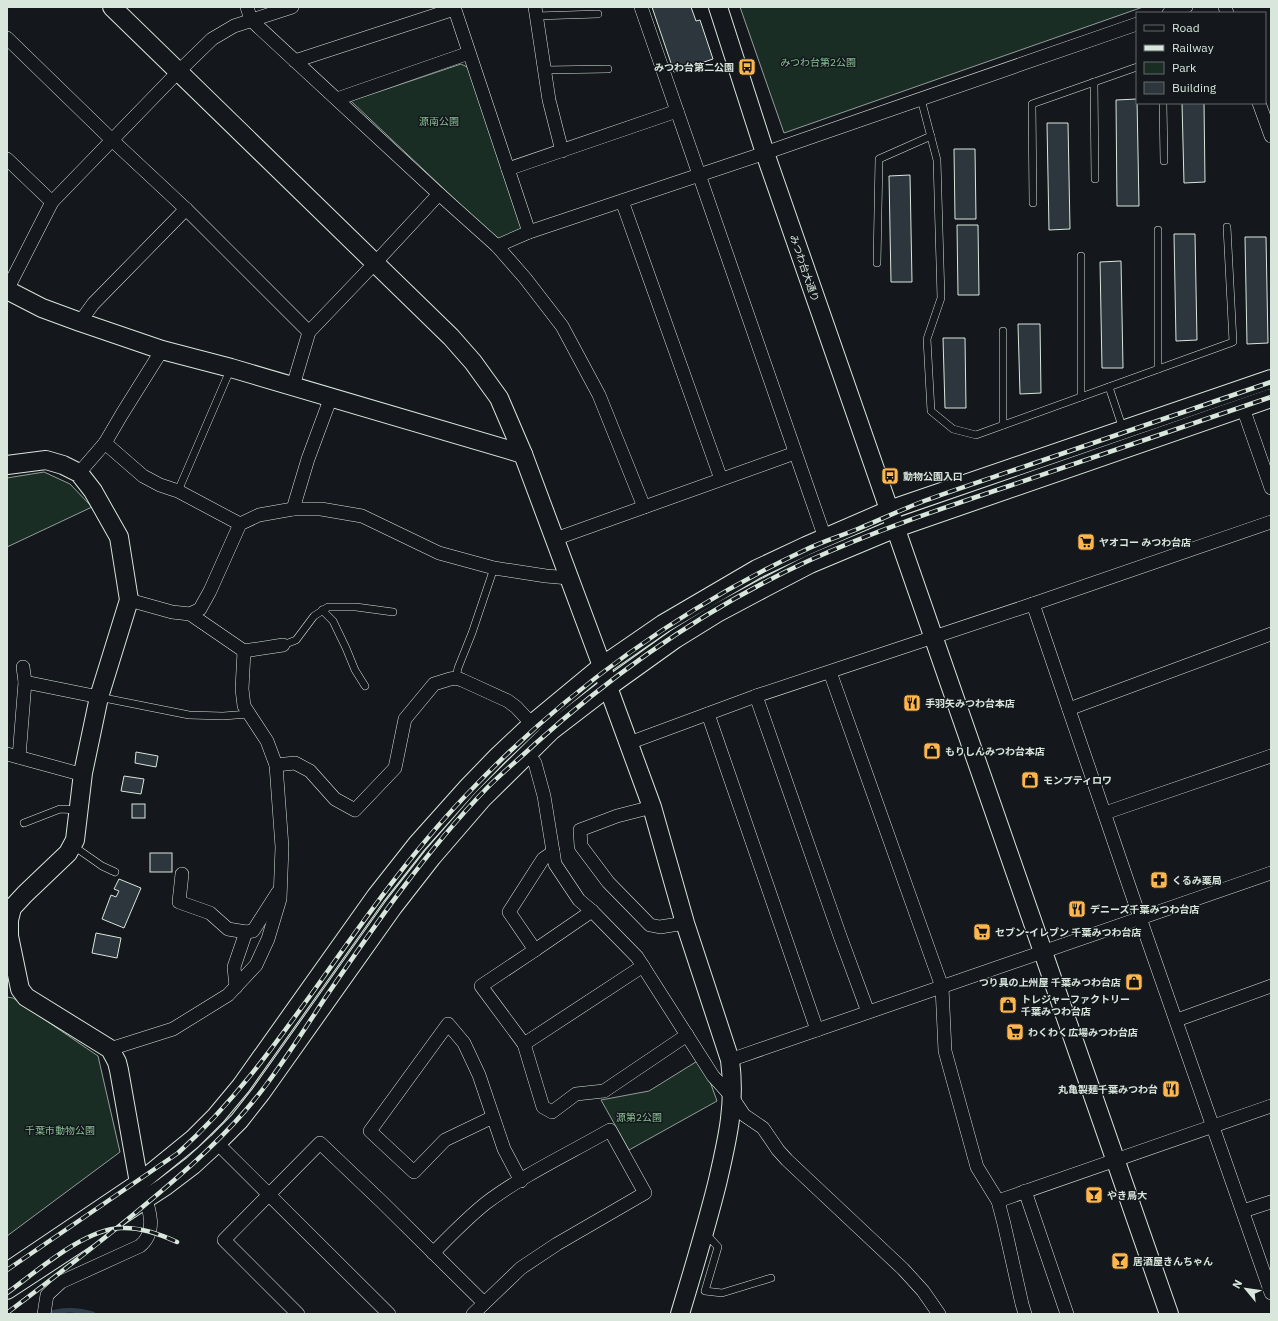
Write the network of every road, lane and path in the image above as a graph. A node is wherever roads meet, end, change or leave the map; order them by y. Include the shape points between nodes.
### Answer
1 (112, 7) edge
2 (247, 7) edge
3 (292, 7) edge
4 (641, 7) edge
5 (718, 7) edge
6 (1186, 7) edge
7 (454, 8) edge
8 (536, 12) edge
9 (1172, 12) edge
10 (598, 14) dead end
11 (251, 20) junction
12 (1136, 24) edge
13 (7, 38) edge
14 (469, 53) junction
15 (295, 60) junction
16 (1136, 67) edge
17 (608, 69) dead end
18 (545, 70) junction
19 (178, 72) junction
20 (1094, 82) junction
21 (337, 99) junction
22 (921, 99) junction
23 (1163, 104) edge
24 (1259, 104) edge
25 (677, 111) junction
26 (931, 136) junction
27 (1271, 136) edge
28 (112, 140) junction
29 (562, 150) junction
30 (765, 152) junction
31 (7, 158) edge
32 (1164, 161) dead end
33 (508, 169) junction
34 (699, 175) junction
35 (1095, 179) dead end
36 (439, 194) junction
37 (622, 201) junction
38 (52, 202) junction
39 (1033, 204) dead end
40 (186, 209) junction
41 (1227, 227) dead end
42 (1158, 230) dead end
43 (529, 232) junction
44 (497, 246) junction
45 (1081, 256) dead end
46 (375, 263) junction
47 (877, 264) dead end
48 (7, 290) edge
49 (80, 322) junction
50 (1003, 331) dead end
51 (309, 332) junction
52 (162, 350) junction
53 (231, 368) junction
54 (1158, 369) junction
55 (1271, 379) edge
56 (293, 386) junction
57 (1109, 387) junction
58 (1081, 397) junction
59 (331, 398) junction
60 (1271, 398) edge
61 (1243, 408) junction
62 (1003, 425) junction
63 (1123, 429) junction
64 (105, 443) junction
65 (794, 453) junction
66 (523, 454) junction
67 (7, 464) edge
68 (80, 473) junction
69 (721, 479) junction
70 (1271, 488) edge
71 (178, 491) junction
72 (644, 507) junction
73 (293, 509) junction
74 (890, 510) junction
75 (1271, 522) edge
76 (240, 524) junction
77 (896, 528) junction
78 (825, 538) junction
79 (555, 539) junction
80 (494, 568) junction
81 (569, 578) junction
82 (129, 600) junction
83 (1033, 604) junction
84 (322, 610) junction
85 (393, 612) dead end
86 (190, 614) junction
87 (1271, 634) edge
88 (934, 638) junction
89 (283, 645) joint
90 (244, 651) junction
91 (602, 666) junction
92 (23, 667) dead end
93 (830, 672) junction
94 (456, 678) junction
95 (26, 682) junction
96 (365, 686) dead end
97 (608, 687) junction
98 (756, 696) junction
99 (99, 697) junction
100 (1069, 709) junction
101 (249, 714) junction
102 (708, 714) junction
103 (532, 724) junction
104 (629, 743) junction
105 (528, 754) junction
106 (13, 756) edge
107 (1271, 756) edge
108 (276, 765) junction
109 (83, 773) junction
110 (652, 807) junction
111 (78, 810) junction
112 (1105, 813) junction
113 (24, 823) dead end
114 (72, 845) junction
115 (553, 852) junction
116 (115, 872) dead end
117 (1271, 873) edge
118 (182, 874) dead end
119 (281, 888) junction
120 (592, 911) junction
121 (1140, 918) junction
122 (685, 923) junction
123 (246, 932) junction
124 (8, 937) edge
125 (535, 950) junction
126 (1042, 951) junction
127 (643, 966) junction
128 (236, 986) junction
129 (1271, 986) edge
130 (942, 987) junction
131 (868, 1012) junction
132 (1177, 1020) junction
133 (817, 1030) junction
134 (687, 1035) junction
135 (524, 1044) junction
136 (110, 1049) junction
137 (730, 1060) junction
138 (732, 1097) junction
139 (1271, 1106) edge
140 (494, 1117) junction
141 (1213, 1126) junction
142 (217, 1142) junction
143 (1114, 1159) junction
144 (521, 1181) junction
145 (142, 1191) junction
146 (1025, 1191) junction
147 (268, 1194) junction
148 (998, 1200) junction
149 (1271, 1202) edge
150 (1243, 1211) junction
151 (704, 1233) junction
152 (433, 1253) junction
153 (7, 1272) edge
154 (771, 1278) dead end
155 (7, 1290) edge
156 (1271, 1293) edge
157 (484, 1303) junction
158 (44, 1314) edge
159 (298, 1314) edge
160 (389, 1314) edge
161 (473, 1314) edge
162 (680, 1314) edge
163 (939, 1314) edge
164 (1025, 1314) edge
165 (1067, 1314) edge
166 (1169, 1314) edge

1 - 19 street
2 - 11 street
3 - 11 street
4 - 25 street
5 - 30 street, みつわ台大通り
6 - 9 street
7 - 14 street
7 - 15 street
8 - 10 lane
8 - 18 street
11 - 15 street
11 - 19 street via 234,26 212,39
12 - 22 street
13 - 28 street
14 - 21 street
14 - 33 street
15 - 21 street
16 - 20 lane
17 - 18 lane
18 - 29 street via 549,100
19 - 28 street
19 - 46 street
20 - 35 lane
20 - 39 lane via 1032,104
21 - 36 street
22 - 26 lane
22 - 30 street
23 - 32 lane
24 - 27 street
25 - 29 street
25 - 34 street
26 - 47 lane via 879,159
26 - 62 lane via 937,160 941,298 927,339 932,411 953,430 976,435
28 - 38 street
28 - 40 street
29 - 33 street
30 - 34 street
30 - 74 street, みつわ台大通り
31 - 38 street
33 - 43 street
34 - 37 street
34 - 65 street
36 - 44 street
36 - 46 street
37 - 43 street
37 - 69 street
38 - 48 street
40 - 49 street via 94,304
40 - 51 street
41 - 54 lane via 1234,342
42 - 54 lane
43 - 44 street
44 - 72 street via 562,326 599,395
45 - 58 lane
46 - 51 street
46 - 66 street via 473,362 499,398
48 - 49 street via 42,308
49 - 52 street
50 - 62 lane
51 - 56 street
52 - 53 street
52 - 64 street
53 - 56 street
53 - 71 lane
54 - 57 lane
55 - 63 street
56 - 59 street
57 - 58 lane
57 - 63 lane
58 - 62 lane
59 - 66 street
59 - 73 street via 308,459
60 - 61 street
61 - 70 street
61 - 77 street
63 - 74 street
64 - 68 street
64 - 71 street via 143,476
65 - 69 street
65 - 78 street
66 - 79 street
67 - 68 street via 46,460
68 - 82 street via 119,537
69 - 72 street
71 - 76 street
72 - 79 street
73 - 76 street via 259,515
73 - 80 street via 362,516 439,553
74 - 77 street, みつわ台大通り
74 - 78 street
75 - 83 street
76 - 86 street via 200,609
77 - 88 street, みつわ台大通り
77 - 97 street via 810,564 724,610 675,639
78 - 91 street via 757,569 663,624
79 - 81 street
80 - 81 street
80 - 94 lane
81 - 91 street
82 - 86 street via 172,612
82 - 99 street
83 - 88 street
83 - 100 street
84 - 85 lane via 328,607 356,607
84 - 89 lane via 314,616 296,640
84 - 96 lane via 333,621
86 - 90 street
87 - 100 street
88 - 93 street
88 - 126 street, みつわ台大通り
89 - 90 street
90 - 101 street via 242,689 244,706
91 - 97 street
91 - 103 street
92 - 95 street
93 - 98 street
93 - 130 street
94 - 103 street via 508,701
94 - 108 street via 434,684 405,719 395,768 354,810 335,799 310,771 295,763
95 - 99 street
95 - 106 street
97 - 104 street
97 - 105 street via 552,730
98 - 102 street
98 - 131 street
99 - 101 lane via 188,714
99 - 109 street
100 - 112 street
101 - 108 street via 267,741
102 - 104 street
102 - 133 street
103 - 145 street via 468,787 417,844 376,896 241,1086 216,1116
104 - 110 street
105 - 115 street via 535,763 544,796
105 - 142 street via 482,799 432,857 388,914 261,1093
106 - 109 street
107 - 112 street
108 - 119 street via 282,847
109 - 111 street
110 - 122 street
110 - 122 street via 617,816 580,830 581,846 608,882 650,925 660,927
111 - 113 lane via 60,809
111 - 114 street via 75,840
112 - 121 street
114 - 116 lane
114 - 124 street via 68,853 12,908
115 - 120 street via 555,864 579,900
115 - 125 street via 542,859 509,912
117 - 121 street
118 - 123 street via 179,902 210,913 228,929
119 - 123 street via 253,930
119 - 128 street via 268,939 256,965
120 - 125 street
120 - 127 street
121 - 126 street
121 - 132 street
122 - 137 street
123 - 128 street via 234,966
124 - 136 street via 20,989 26,997
125 - 135 street via 481,986
126 - 130 street
126 - 143 street, みつわ台大通り
127 - 134 street
127 - 135 street
128 - 136 street via 228,995 173,1029
129 - 132 street
130 - 131 street
130 - 148 street via 945,1051 977,1167
131 - 133 street
132 - 141 street
133 - 137 street
134 - 135 street via 604,1091 576,1094 552,1112 542,1107
134 - 138 street via 713,1076
136 - 145 street via 119,1070
137 - 138 street via 733,1077
138 - 151 street via 729,1135
138 - 163 street via 744,1115 763,1128 787,1160 903,1269
139 - 141 street
140 - 140 street via 445,1140 414,1172 370,1131 448,1024 464,1043
140 - 144 street via 504,1149
141 - 143 street
141 - 150 street
142 - 145 street via 164,1187
142 - 147 street
143 - 146 street
143 - 166 street, みつわ台大通り
144 - 152 street via 461,1224
144 - 157 street via 610,1130 645,1193 521,1268
145 - 153 street
145 - 155 street
145 - 158 street via 151,1220 146,1241 61,1282 46,1295
146 - 148 street
146 - 165 street
147 - 152 street via 320,1143
147 - 159 street via 224,1240
147 - 160 street
148 - 164 street
149 - 150 street
150 - 156 street
151 - 154 lane via 718,1247 705,1291 722,1293
151 - 162 street
152 - 157 street
157 - 161 street

